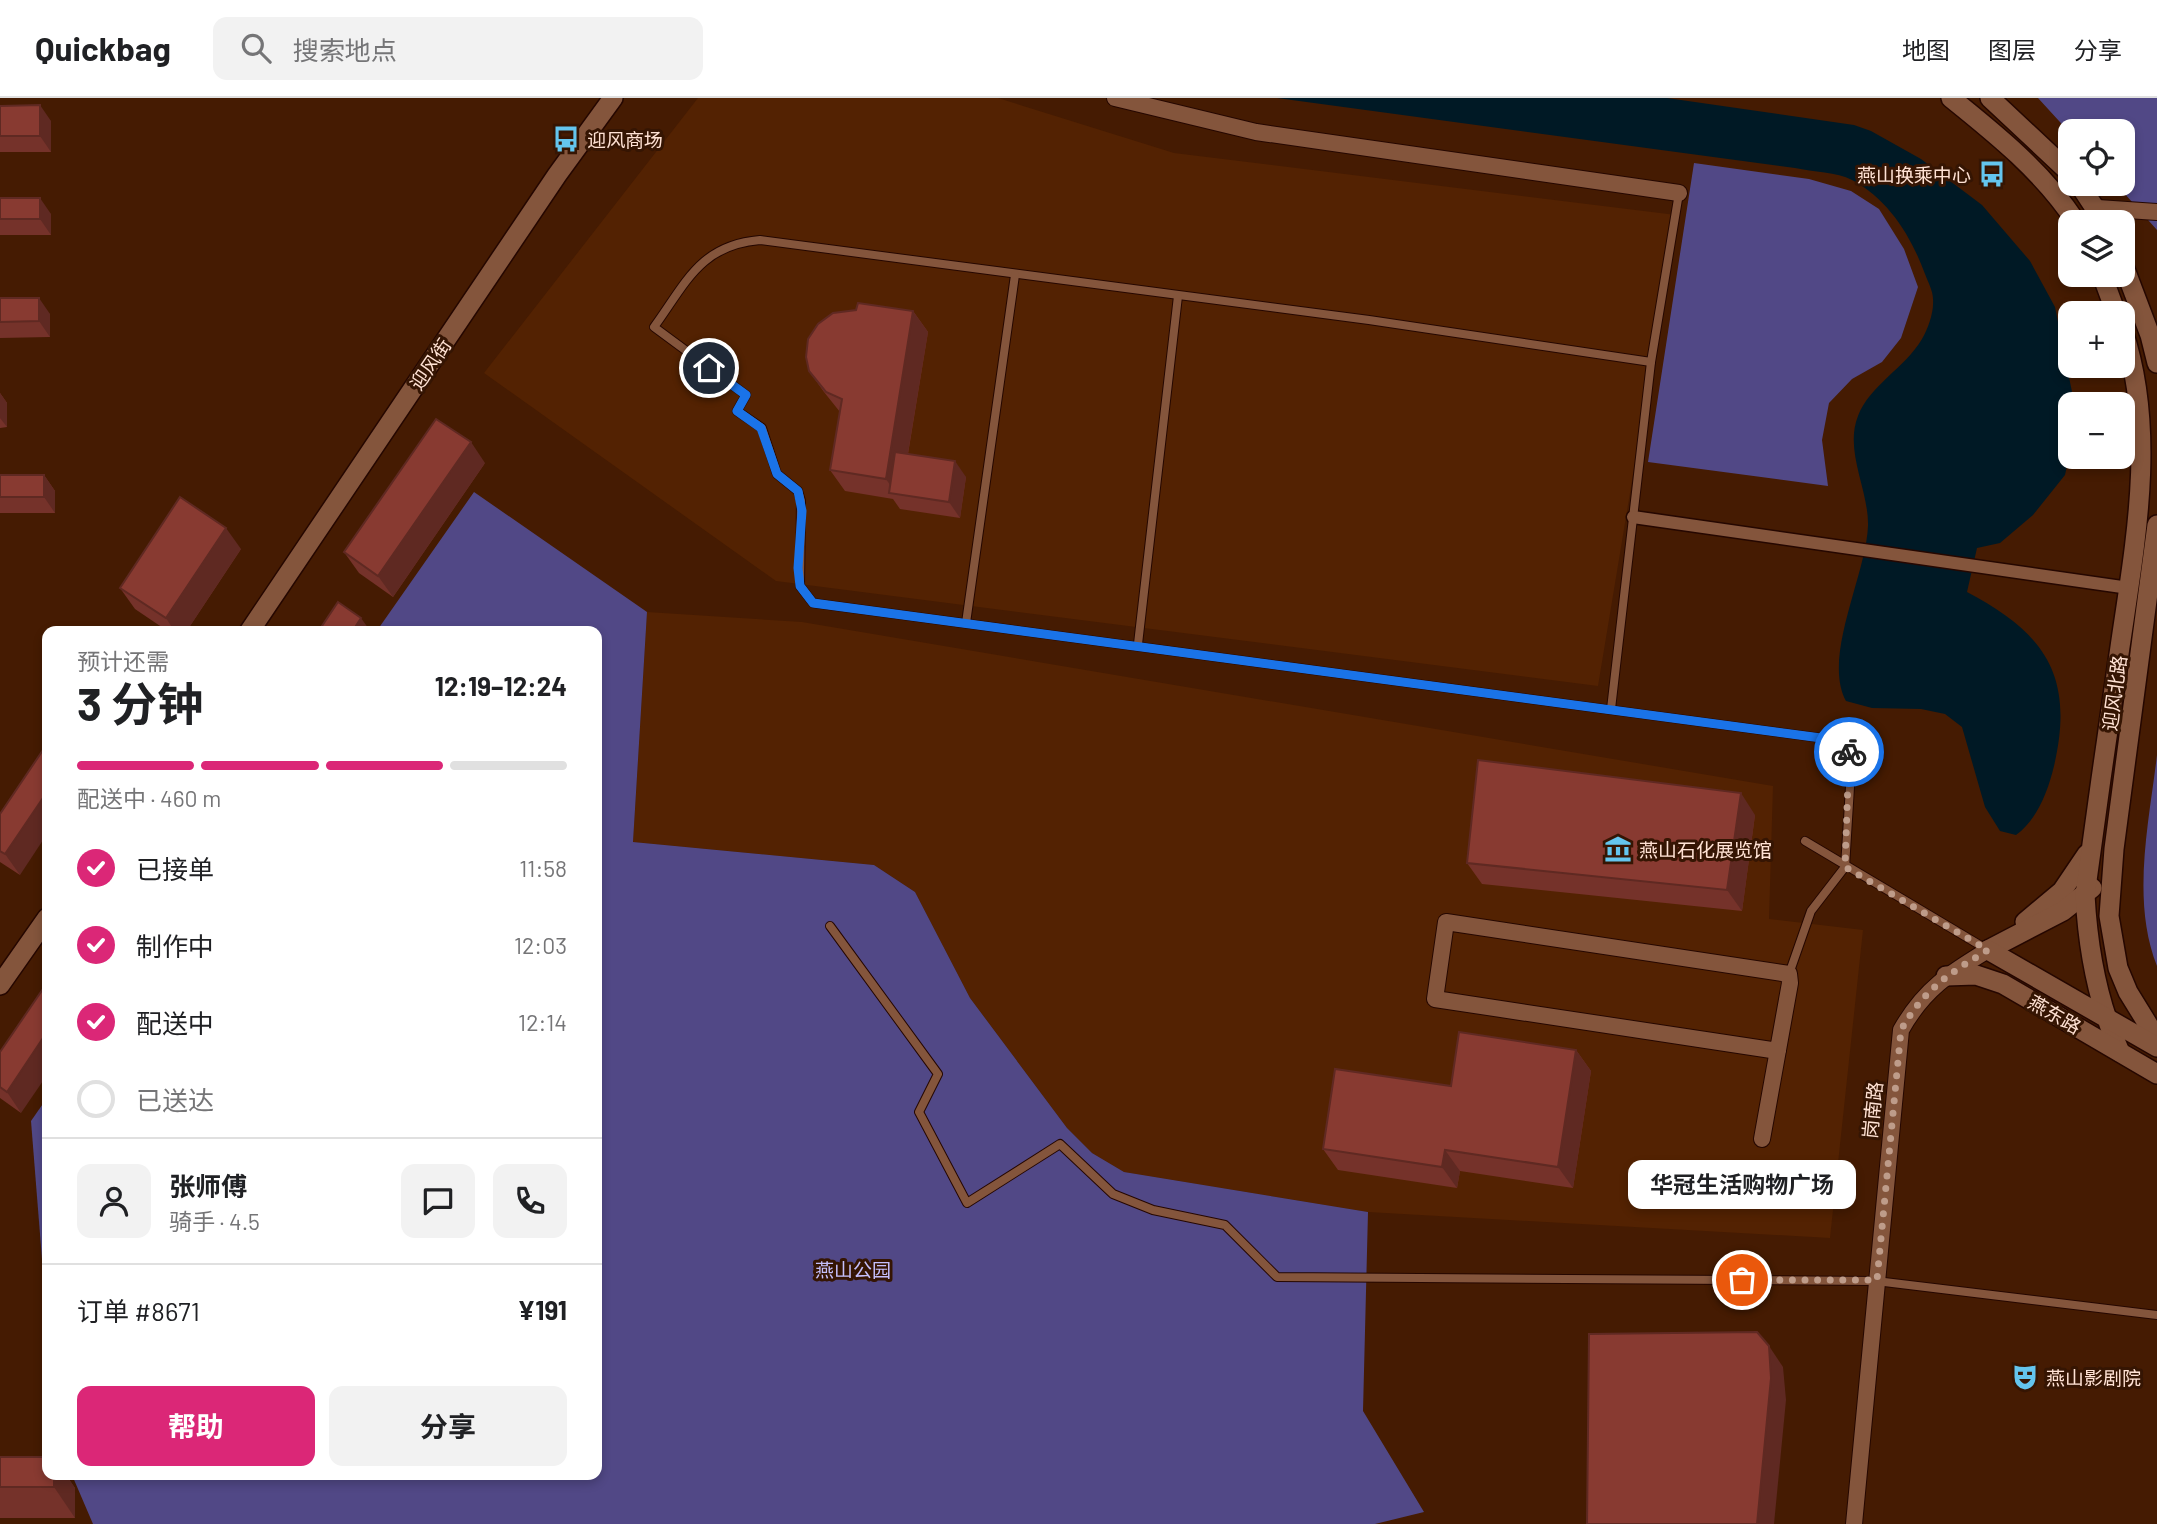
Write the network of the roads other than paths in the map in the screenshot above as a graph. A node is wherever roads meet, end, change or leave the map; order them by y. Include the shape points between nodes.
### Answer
1 (613, 98) edge
2 (1115, 98) edge
3 (1952, 98) edge
4 (1990, 98) edge
5 (2058, 162) edge
6 (1679, 193) joint
7 (2067, 210) edge
8 (2157, 212) edge
9 (2135, 213) edge
10 (1014, 275) junction
11 (2132, 287) edge
12 (1178, 296) junction
13 (1651, 362) junction
14 (2157, 363) edge
15 (2135, 377) edge
16 (1633, 517) junction
17 (2157, 524) edge
18 (2129, 588) junction
19 (966, 623) junction
20 (253, 626) edge
21 (1138, 644) junction
22 (1611, 709) junction
23 (1805, 841) dead end
24 (2092, 845) junction
25 (2114, 849) junction
26 (1845, 867) junction
27 (2085, 895) junction
28 (42, 925) edge
29 (831, 926) dead end
30 (1988, 950) junction
31 (1789, 974) junction
32 (1946, 976) junction
33 (0, 985) edge
34 (2104, 1016) junction
35 (2157, 1039) edge
36 (2157, 1046) edge
37 (1778, 1051) junction
38 (2120, 1052) junction
39 (2157, 1074) edge
40 (1762, 1139) dead end
41 (1877, 1280) junction
42 (2157, 1315) edge
43 (1854, 1524) edge

1 - 20 street, 迎风街
2 - 6 street via 1256,132
3 - 7 street via 2025,161
4 - 5 street
6 - 13 lane
8 - 9 street
10 - 12 lane
10 - 19 lane
10 - 19 lane via 760,240 740,242 716,250 698,264 654,327 746,395 737,411 761,428 777,474 798,491 800,586 813,603
11 - 14 street
12 - 13 lane
12 - 21 lane
13 - 16 lane
15 - 18 street, 迎风北路 via 2141,416 2137,524
16 - 18 street
16 - 22 lane
17 - 25 street
18 - 24 street, 迎风北路
19 - 21 lane
21 - 22 lane
22 - 26 lane via 1836,740 1852,755
23 - 26 lane
24 - 27 street, 迎风北路
24 - 30 street via 2062,891
25 - 27 street
25 - 35 street via 2109,916 2115,955 2128,992
26 - 30 lane
26 - 31 lane via 1811,911
27 - 30 street
27 - 34 street, 迎风北路 via 2091,960
28 - 33 street
29 - 41 lane via 938,1074 919,1112 967,1203 1060,1144 1113,1194 1153,1210 1225,1225 1277,1277
30 - 32 street, 岗南路
30 - 34 street, 燕东路
31 - 37 street
31 - 37 street via 1446,922 1435,999
32 - 38 street, 燕东路 via 1976,975 2004,984
32 - 41 street, 岗南路 via 1917,1003 1901,1030
34 - 36 street, 燕东路
34 - 38 street, 迎风北路
37 - 40 street
38 - 39 street, 燕东路
41 - 42 lane
41 - 43 street, 岗南路

